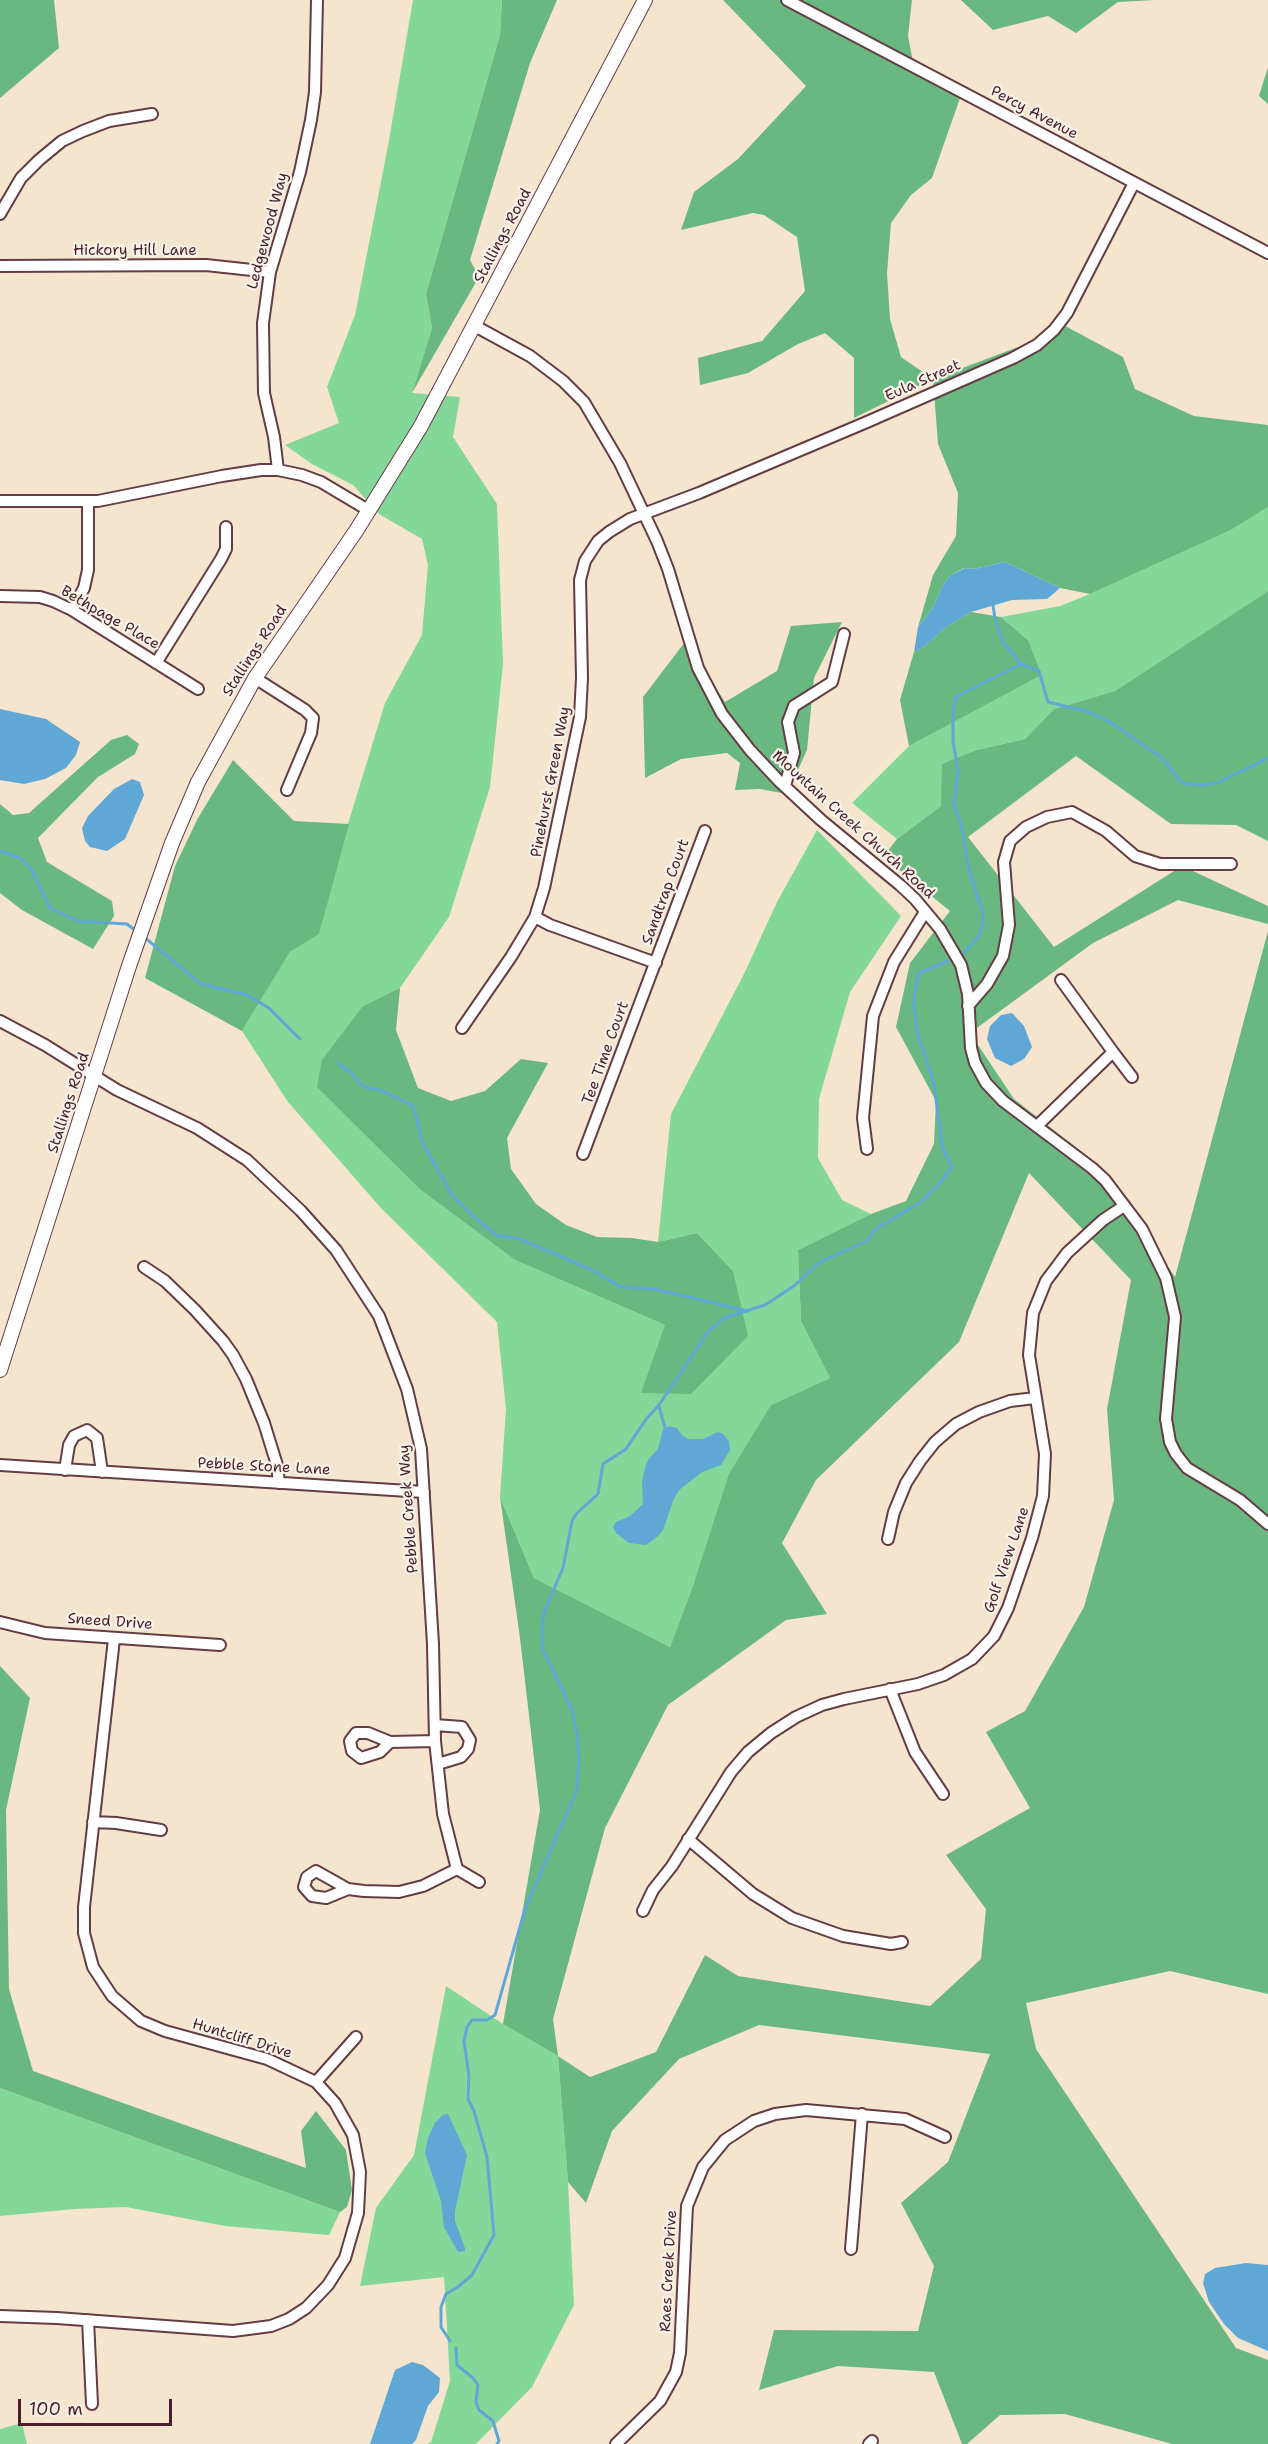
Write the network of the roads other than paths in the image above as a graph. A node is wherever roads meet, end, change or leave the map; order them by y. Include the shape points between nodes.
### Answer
1 (317, 0) edge
2 (645, 0) edge
3 (787, 0) edge
4 (152, 114) dead end
5 (1134, 183) junction
6 (0, 214) edge
7 (1268, 253) edge
8 (0, 266) edge
9 (270, 272) junction
10 (475, 326) junction
11 (278, 471) junction
12 (0, 501) edge
13 (88, 501) junction
14 (368, 510) junction
15 (645, 514) junction
16 (226, 527) dead end
17 (0, 596) edge
18 (72, 610) junction
19 (844, 634) dead end
20 (156, 663) junction
21 (255, 678) junction
22 (198, 689) dead end
23 (785, 786) junction
24 (287, 790) dead end
25 (705, 831) dead end
26 (1231, 864) dead end
27 (926, 912) junction
28 (535, 917) junction
29 (656, 963) junction
30 (1061, 980) dead end
31 (968, 1006) junction
32 (0, 1021) edge
33 (462, 1028) dead end
34 (1113, 1052) junction
35 (95, 1076) junction
36 (1132, 1077) dead end
37 (1038, 1125) junction
38 (867, 1149) dead end
39 (583, 1154) dead end
40 (1124, 1206) junction
41 (144, 1267) dead end
42 (0, 1370) edge
43 (1035, 1398) junction
44 (0, 1465) edge
45 (65, 1470) junction
46 (102, 1472) junction
47 (279, 1484) junction
48 (424, 1492) junction
49 (1268, 1524) edge
50 (888, 1539) dead end
51 (0, 1622) edge
52 (114, 1639) junction
53 (220, 1645) dead end
54 (890, 1689) junction
55 (435, 1725) junction
56 (435, 1741) junction
57 (390, 1742) dead end
58 (438, 1764) junction
59 (944, 1794) dead end
60 (93, 1822) junction
61 (161, 1830) dead end
62 (688, 1839) junction
63 (457, 1869) junction
64 (479, 1882) dead end
65 (348, 1889) dead end
66 (643, 1911) dead end
67 (902, 1942) dead end
68 (356, 2037) dead end
69 (316, 2082) junction
70 (862, 2114) junction
71 (945, 2137) dead end
72 (851, 2249) dead end
73 (0, 2316) edge
74 (88, 2320) junction
75 (92, 2404) dead end
76 (616, 2444) edge

1 - 9 street, Ledgewood Way via 311,120
2 - 10 street, Stallings Road
3 - 5 street, Percy Avenue
4 - 6 street via 109,122 62,141 21,178
5 - 7 street, Percy Avenue
5 - 15 street, Eula Street via 1067,313 1037,345 867,422
8 - 9 street, Hickory Hill Lane via 206,265
9 - 11 street, Ledgewood Way via 262,371
10 - 14 street, Stallings Road via 421,426
10 - 15 street, Mountain Creek Church Road via 530,356 575,392 593,415
11 - 13 street via 261,470
11 - 14 street via 321,482
12 - 13 street
13 - 18 street via 86,579
14 - 21 street, Stallings Road
15 - 23 street, Mountain Creek Church Road via 668,569 692,652 709,692 750,750
15 - 28 street, Pinehurst Green Way via 603,536 590,551 582,571 580,717 550,867
16 - 20 street via 226,549 221,559
17 - 18 street, Bethpage Place via 40,597
18 - 20 street, Bethpage Place
19 - 23 street via 832,682 794,706 788,722 794,753
20 - 22 street, Bethpage Place
21 - 24 street via 313,718 311,733
21 - 35 street, Stallings Road via 198,782 172,843
23 - 27 street, Mountain Creek Church Road
25 - 29 street, Sandtrap Court
26 - 31 street via 1152,862 1135,856 1106,831 1072,812 1026,827 1010,841 1004,862 1009,926 1003,956
27 - 31 street, Mountain Creek Church Road via 961,965
27 - 38 street via 894,962 873,1016 862,1118
28 - 29 street via 550,926
28 - 33 street, Pinehurst Green Way
29 - 39 street, Tee Time Court
30 - 34 street
31 - 37 street, Mountain Creek Church Road via 971,1048 982,1077 997,1095
32 - 35 street, Pebble Creek Way
34 - 36 street
34 - 37 street
35 - 42 street, Stallings Road
35 - 48 street, Pebble Creek Way via 233,1150 266,1176 336,1250 379,1316 393,1348 415,1421
37 - 40 street, Mountain Creek Church Road via 1092,1167
40 - 43 street, Golf View Lane via 1067,1253 1041,1291 1029,1337
40 - 49 street, Mountain Creek Church Road via 1153,1248 1173,1299 1175,1336 1166,1419 1176,1454 1187,1468 1240,1500
41 - 47 street via 195,1310 233,1355 264,1423 278,1465
43 - 50 street via 1010,1401 979,1412 956,1424 935,1442 906,1484
43 - 54 street, Golf View Lane via 1045,1454 1043,1497 1001,1624 984,1648 959,1668 930,1681
44 - 45 street, Pebble Stone Lane
45 - 46 street, Pebble Stone Lane
45 - 46 street via 69,1445 74,1436 87,1430 97,1438
46 - 47 street, Pebble Stone Lane
47 - 48 street, Pebble Stone Lane
48 - 55 street, Pebble Creek Way
51 - 52 street, Sneed Drive via 45,1633
52 - 53 street, Sneed Drive
52 - 60 street, Huntcliff Drive
54 - 59 street via 915,1752
54 - 62 street, Golf View Lane via 822,1706 771,1732 731,1772
55 - 56 street, Pebble Creek Way
55 - 58 street via 462,1727 470,1740 465,1754
56 - 57 street
56 - 58 street, Pebble Creek Way
58 - 63 street, Pebble Creek Way via 443,1814
60 - 61 street
60 - 69 street, Huntcliff Drive via 84,1933 93,1967 112,1996 132,2015 154,2027 267,2059
62 - 66 street, Golf View Lane
62 - 67 street via 753,1894 792,1918 843,1936 891,1944
63 - 64 street
63 - 65 street via 406,1891
68 - 69 street
69 - 74 street, Huntcliff Drive via 348,2123 360,2172 351,2243 320,2296 289,2319 251,2330
70 - 71 street, Raes Creek Drive via 905,2119
70 - 72 street
70 - 76 street, Raes Creek Drive via 806,2110 775,2114 740,2129 712,2153 696,2178 687,2206 676,2372 660,2401
73 - 74 street, Huntcliff Drive
74 - 75 street

